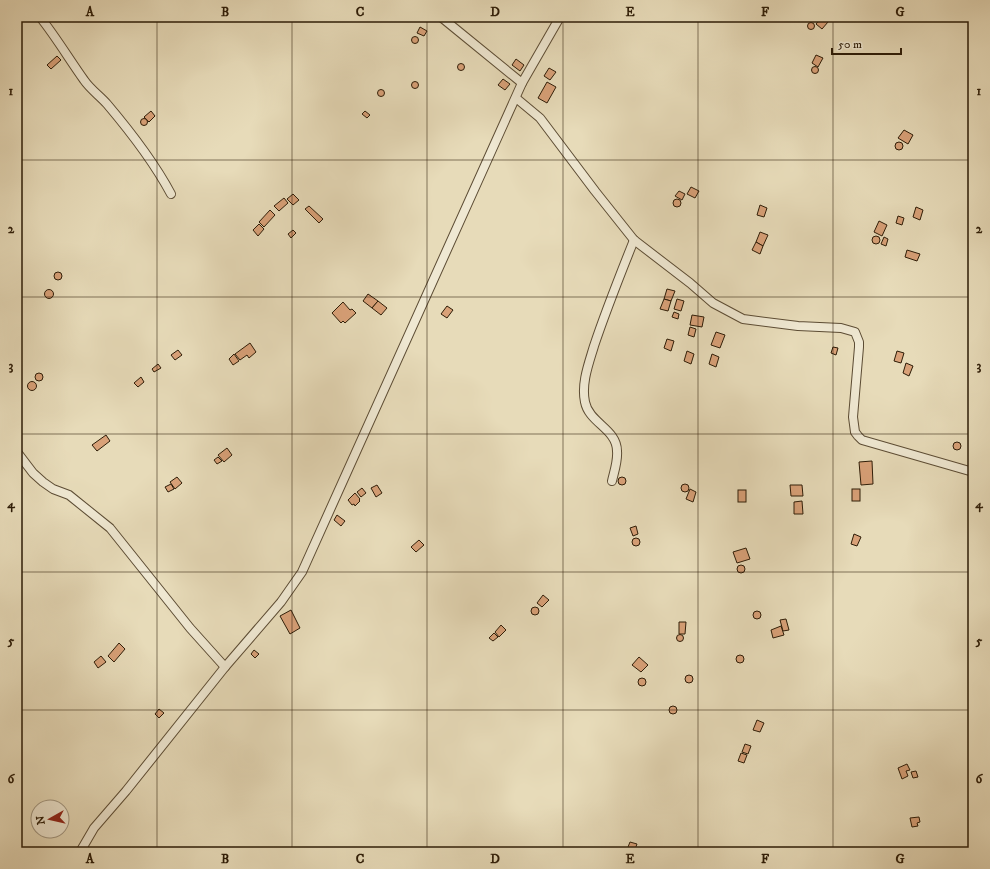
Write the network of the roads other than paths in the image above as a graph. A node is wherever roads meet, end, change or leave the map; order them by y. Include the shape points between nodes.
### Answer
1 (40, 17) edge
2 (441, 17) edge
3 (560, 17) edge
4 (522, 82) junction
5 (516, 98) junction
6 (171, 194) dead end
7 (634, 240) junction
8 (17, 452) edge
9 (973, 472) edge
10 (612, 481) dead end
11 (224, 667) junction
12 (80, 852) edge

1 - 6 street via 84,81 108,105
2 - 4 street
3 - 4 street
4 - 5 street
5 - 7 street via 540,118
5 - 11 street via 302,572 281,602
7 - 9 street via 713,303 743,319 840,328 855,332 859,347 853,417 858,436 862,440
7 - 10 street via 600,328 583,386 584,402 588,412 616,443 618,452
8 - 11 street via 43,482 68,495 110,528
11 - 12 street via 94,828

